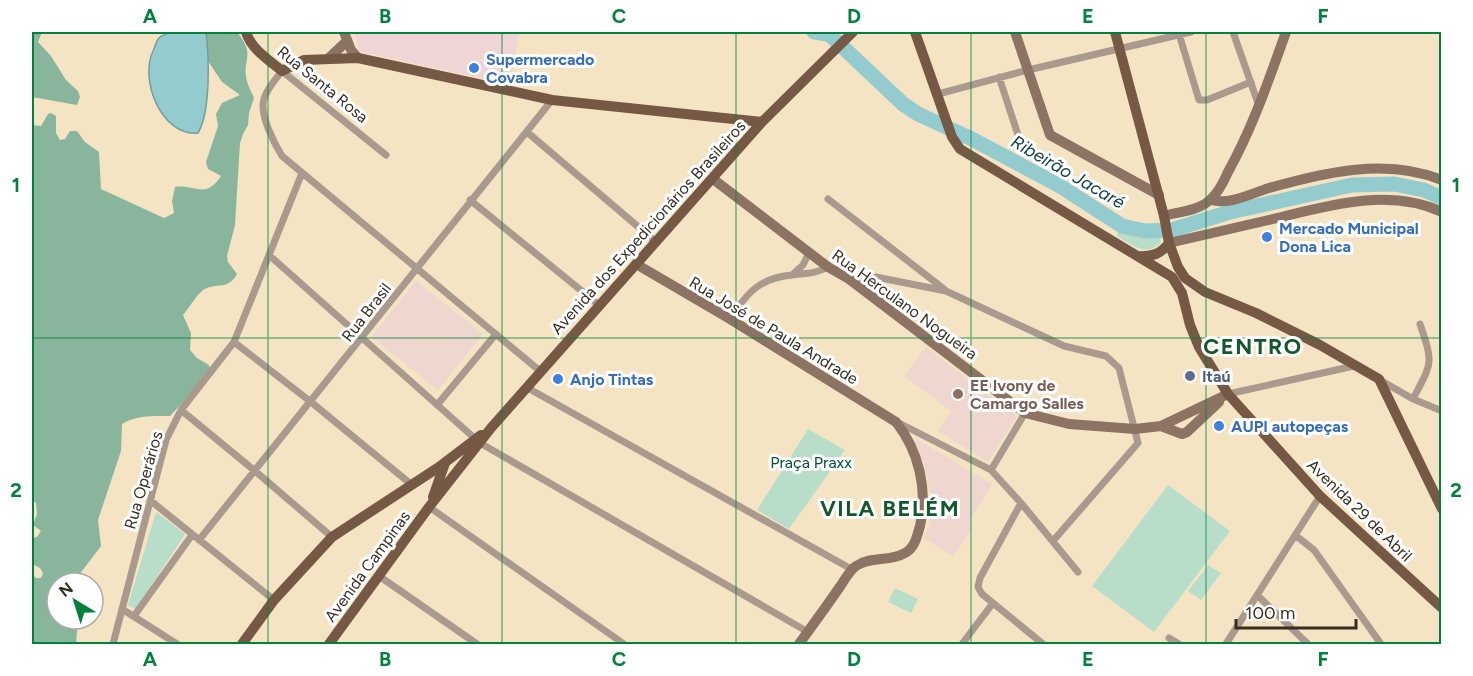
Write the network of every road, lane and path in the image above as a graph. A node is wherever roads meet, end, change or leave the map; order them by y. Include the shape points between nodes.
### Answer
1 (246, 32) edge
2 (853, 32) edge
3 (915, 32) edge
4 (1015, 32) edge
5 (1115, 32) edge
6 (1191, 32) edge
7 (1233, 32) edge
8 (1286, 32) edge
9 (1179, 34) junction
10 (346, 36) edge
11 (1120, 49) junction
12 (329, 58) junction
13 (358, 58) junction
14 (1028, 70) junction
15 (282, 71) junction
16 (999, 78) junction
17 (1251, 82) junction
18 (938, 94) junction
19 (552, 100) junction
20 (1259, 106) junction
21 (762, 122) junction
22 (527, 132) junction
23 (1023, 150) dead end
24 (386, 155) dead end
25 (302, 173) junction
26 (713, 179) junction
27 (1442, 180) edge
28 (1159, 195) junction
29 (828, 199) dead end
30 (470, 200) junction
31 (1211, 200) junction
32 (1442, 212) edge
33 (1165, 219) junction
34 (1169, 241) junction
35 (656, 242) junction
36 (809, 253) junction
37 (270, 256) junction
38 (1138, 256) junction
39 (636, 264) junction
40 (828, 267) junction
41 (417, 268) junction
42 (792, 274) junction
43 (849, 279) junction
44 (946, 291) junction
45 (1205, 292) junction
46 (1184, 302) junction
47 (599, 305) junction
48 (730, 319) junction
49 (1420, 324) dead end
50 (496, 334) junction
51 (364, 337) junction
52 (234, 342) junction
53 (1354, 366) junction
54 (540, 371) junction
55 (1379, 379) junction
56 (526, 387) junction
57 (1228, 394) junction
58 (1413, 399) junction
59 (311, 402) junction
60 (437, 405) junction
61 (181, 410) junction
62 (1442, 411) edge
63 (1025, 412) junction
64 (1180, 417) junction
65 (896, 422) junction
66 (1161, 426) junction
67 (1135, 429) junction
68 (1175, 430) junction
69 (478, 441) junction
70 (445, 463) junction
71 (991, 470) junction
72 (255, 471) junction
73 (452, 478) junction
74 (412, 484) junction
75 (1320, 496) junction
76 (151, 501) junction
77 (1021, 503) junction
78 (429, 506) junction
79 (1442, 509) edge
80 (192, 535) junction
81 (1295, 535) junction
82 (332, 537) junction
83 (199, 540) junction
84 (1053, 541) junction
85 (853, 570) junction
86 (1078, 572) dead end
87 (379, 576) junction
88 (1257, 595) junction
89 (274, 600) junction
90 (993, 603) junction
91 (1442, 608) edge
92 (122, 609) junction
93 (134, 616) junction
94 (808, 632) junction
95 (1169, 638) dead end
96 (112, 645) edge
97 (177, 645) edge
98 (242, 645) edge
99 (329, 645) edge
100 (477, 645) edge
101 (624, 645) edge
102 (799, 645) edge
103 (962, 645) edge
104 (1043, 645) edge
105 (1179, 645) edge
106 (1226, 645) edge
107 (1308, 645) edge
108 (1381, 645) edge

1 - 15 main road, Rua Santa Rosa via 256,49
2 - 21 main road, Avenida dos Expedicionários Brasileiros
3 - 18 main road
4 - 14 main road
5 - 11 main road
6 - 9 street
7 - 17 street
8 - 20 main road
9 - 11 street
9 - 17 street via 1199,100
10 - 12 main road
10 - 13 main road
11 - 14 street
11 - 28 main road
12 - 13 main road
12 - 15 main road via 304,60
13 - 19 main road
14 - 16 street
14 - 28 main road via 1050,135
15 - 24 street, Rua Santa Rosa
15 - 25 street via 267,92 264,108 275,145
16 - 18 street
16 - 23 street
17 - 20 street
18 - 38 main road via 960,149
19 - 21 main road
19 - 22 street, Rua Brasil
20 - 31 main road via 1239,153
21 - 26 main road, Avenida dos Expedicionários Brasileiros
22 - 30 street, Rua Brasil
22 - 35 street
25 - 37 street, Rua Operários
25 - 41 street
26 - 35 main road, Avenida dos Expedicionários Brasileiros
26 - 36 main road, Rua Herculano Nogueira
27 - 31 main road via 1405,171 1350,169 1226,202
28 - 33 main road
29 - 44 street
30 - 41 street, Rua Brasil
30 - 47 street
31 - 33 main road
32 - 34 main road via 1406,202 1361,200
33 - 34 main road
34 - 38 main road via 1163,252
34 - 45 main road via 1185,278
35 - 39 main road, Avenida dos Expedicionários Brasileiros
36 - 40 main road, Rua Herculano Nogueira
36 - 42 street
37 - 51 street
37 - 52 street, Rua Operários
38 - 46 main road, Avenida 29 de Abril via 1172,277
39 - 47 main road, Avenida dos Expedicionários Brasileiros
39 - 48 main road, Rua José de Paula Andrade
40 - 42 street via 814,273
40 - 43 main road, Rua Herculano Nogueira
41 - 50 street
41 - 51 street, Rua Brasil
42 - 48 street via 761,282
43 - 44 street via 876,277
43 - 63 main road, Rua Herculano Nogueira
44 - 67 street via 1064,346 1112,360 1119,368
45 - 46 main road via 1197,292
45 - 53 main road via 1256,313
46 - 57 main road, Avenida 29 de Abril via 1199,347
47 - 54 main road, Avenida dos Expedicionários Brasileiros
48 - 65 main road, Rua José de Paula Andrade
49 - 58 street via 1430,354 1429,369
50 - 54 street
50 - 60 street
51 - 59 street, Rua Brasil
51 - 60 street
52 - 59 street
52 - 61 street, Rua Operários
53 - 55 main road
53 - 57 street
54 - 56 main road, Avenida dos Expedicionários Brasileiros
55 - 58 street
55 - 79 main road
56 - 69 main road, Avenida dos Expedicionários Brasileiros
56 - 85 street
57 - 64 main road, Rua Herculano Nogueira
57 - 68 main road via 1187,432
57 - 75 main road, Avenida 29 de Abril
58 - 62 street
59 - 72 street, Rua Brasil
59 - 74 street
60 - 69 street
61 - 72 street
61 - 76 street, Rua Operários via 166,440
63 - 67 main road, Rua Herculano Nogueira via 1069,424
63 - 71 street
64 - 66 main road, Rua Herculano Nogueira
64 - 68 main road
65 - 71 street
65 - 85 main road via 915,454 924,494 917,537 907,552 864,562
66 - 67 main road, Rua Herculano Nogueira
66 - 68 main road
67 - 84 street via 1138,443
69 - 70 main road
69 - 73 main road, Avenida Campinas
69 - 94 street
70 - 73 main road
70 - 74 main road
70 - 78 main road, Avenida Campinas
71 - 77 street
72 - 82 street
72 - 83 street, Rua Brasil
73 - 78 main road, Avenida Campinas
74 - 82 main road
75 - 81 street
75 - 91 main road, Avenida 29 de Abril
76 - 80 street
76 - 92 street, Rua Operários
77 - 84 street
77 - 90 street via 980,578 978,587
78 - 87 main road, Avenida Campinas
78 - 101 street
80 - 83 street
80 - 93 street
81 - 88 street
81 - 108 street via 1314,550
82 - 89 main road
83 - 89 street
84 - 86 street
85 - 94 main road
87 - 99 main road, Avenida Campinas
87 - 100 street
88 - 106 street
88 - 107 street
89 - 98 main road
90 - 103 street
90 - 104 street
92 - 93 street
92 - 96 street, Rua Operários
93 - 97 street
94 - 102 main road
95 - 105 street

